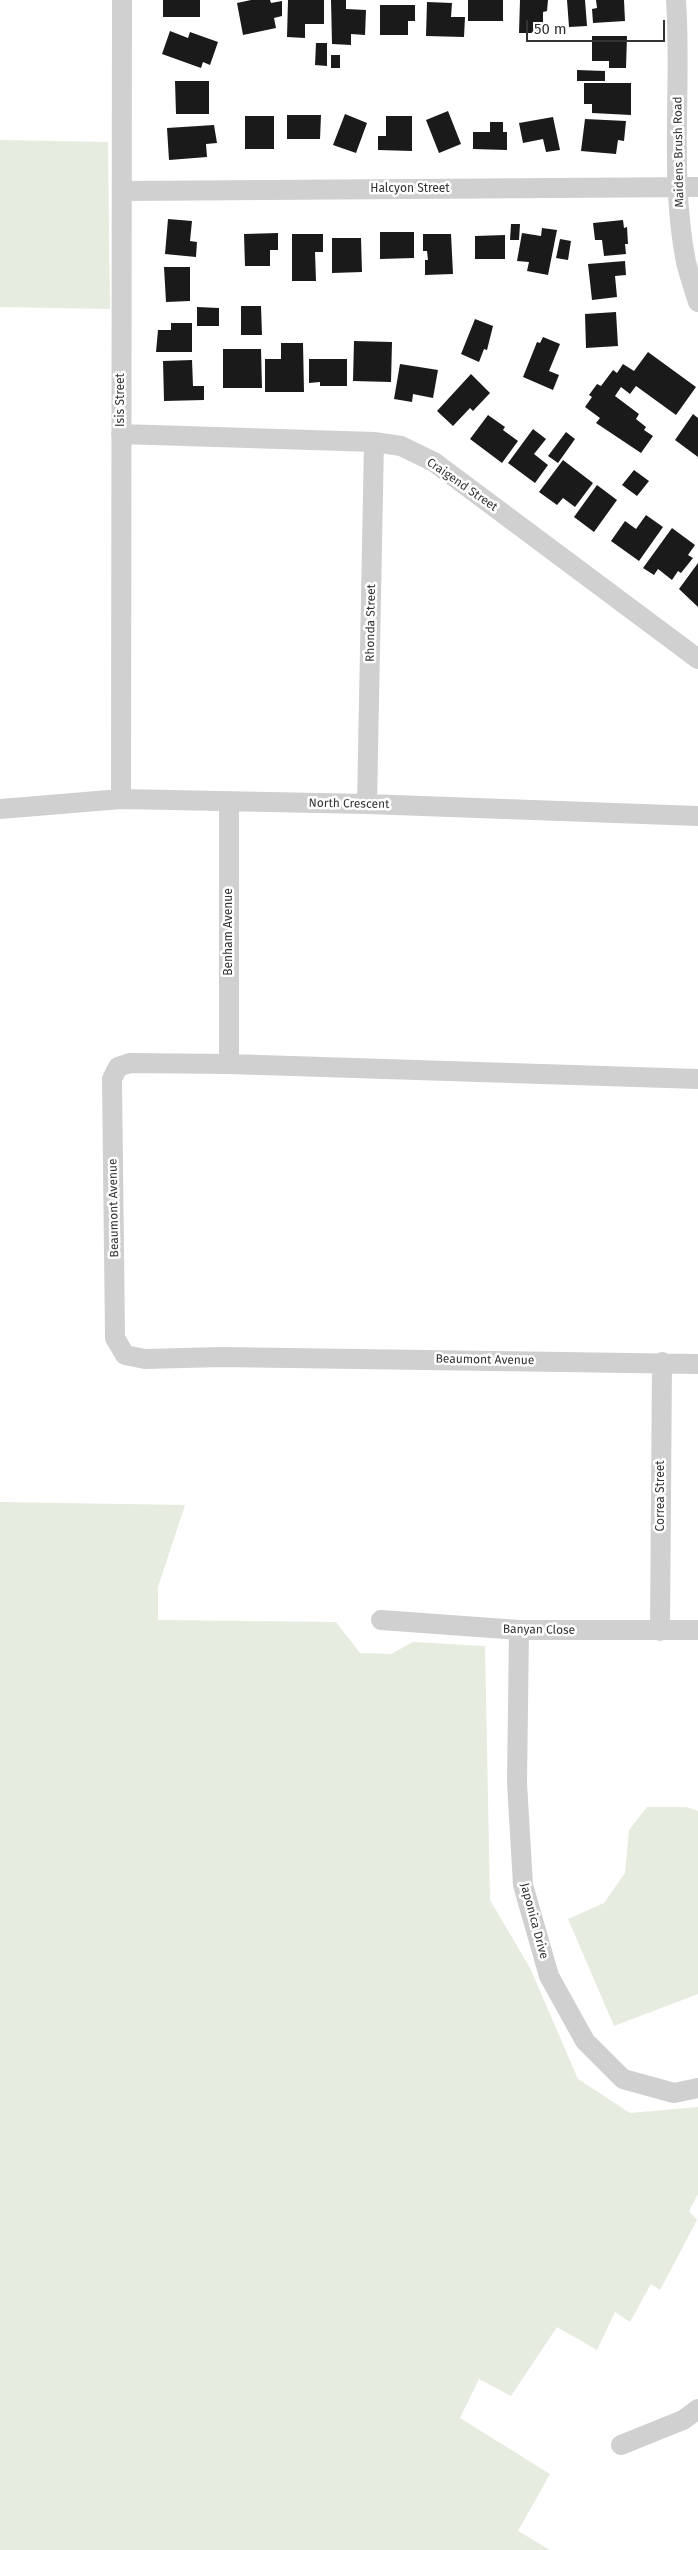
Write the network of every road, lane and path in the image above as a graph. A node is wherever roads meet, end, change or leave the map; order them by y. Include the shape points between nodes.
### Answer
1 (122, 0) edge
2 (676, 0) edge
3 (677, 187) junction
4 (698, 187) edge
5 (122, 191) junction
6 (698, 302) edge
7 (121, 434) junction
8 (374, 442) junction
9 (698, 660) edge
10 (121, 799) junction
11 (229, 801) junction
12 (367, 804) junction
13 (0, 809) edge
14 (698, 816) edge
15 (229, 1064) junction
16 (698, 1079) edge
17 (662, 1362) junction
18 (698, 1364) edge
19 (381, 1620) dead end
20 (519, 1630) junction
21 (660, 1630) junction
22 (698, 1630) edge
23 (698, 2088) edge
24 (698, 2409) edge
25 (621, 2445) dead end

1 - 5 street, Isis Street
2 - 3 street, Maidens Brush Road
3 - 4 street, Halcyon Street
3 - 5 street, Halcyon Street
3 - 6 street, Maidens Brush Road via 686,262
5 - 7 street, Isis Street
7 - 8 street, Craigend Street
7 - 10 street, Isis Street
8 - 9 street, Craigend Street via 401,446 434,462
8 - 12 street, Rhonda Street
10 - 11 street, North Crescent
10 - 13 street, North Crescent
11 - 12 street, North Crescent
11 - 15 street, Benham Avenue
12 - 14 street, North Crescent
15 - 16 street, Beaumont Avenue
15 - 17 street, Beaumont Avenue via 130,1063 118,1067 112,1079 115,1338 125,1355 145,1358
17 - 18 street, Beaumont Avenue
17 - 21 street, Correa Street
19 - 20 street, Banyan Close
20 - 21 street, Banyan Close
20 - 23 street, Japonica Drive via 517,1783 523,1885 550,1976 585,2041 623,2079 674,2093
21 - 22 street, Banyan Close
24 - 25 street via 683,2420

